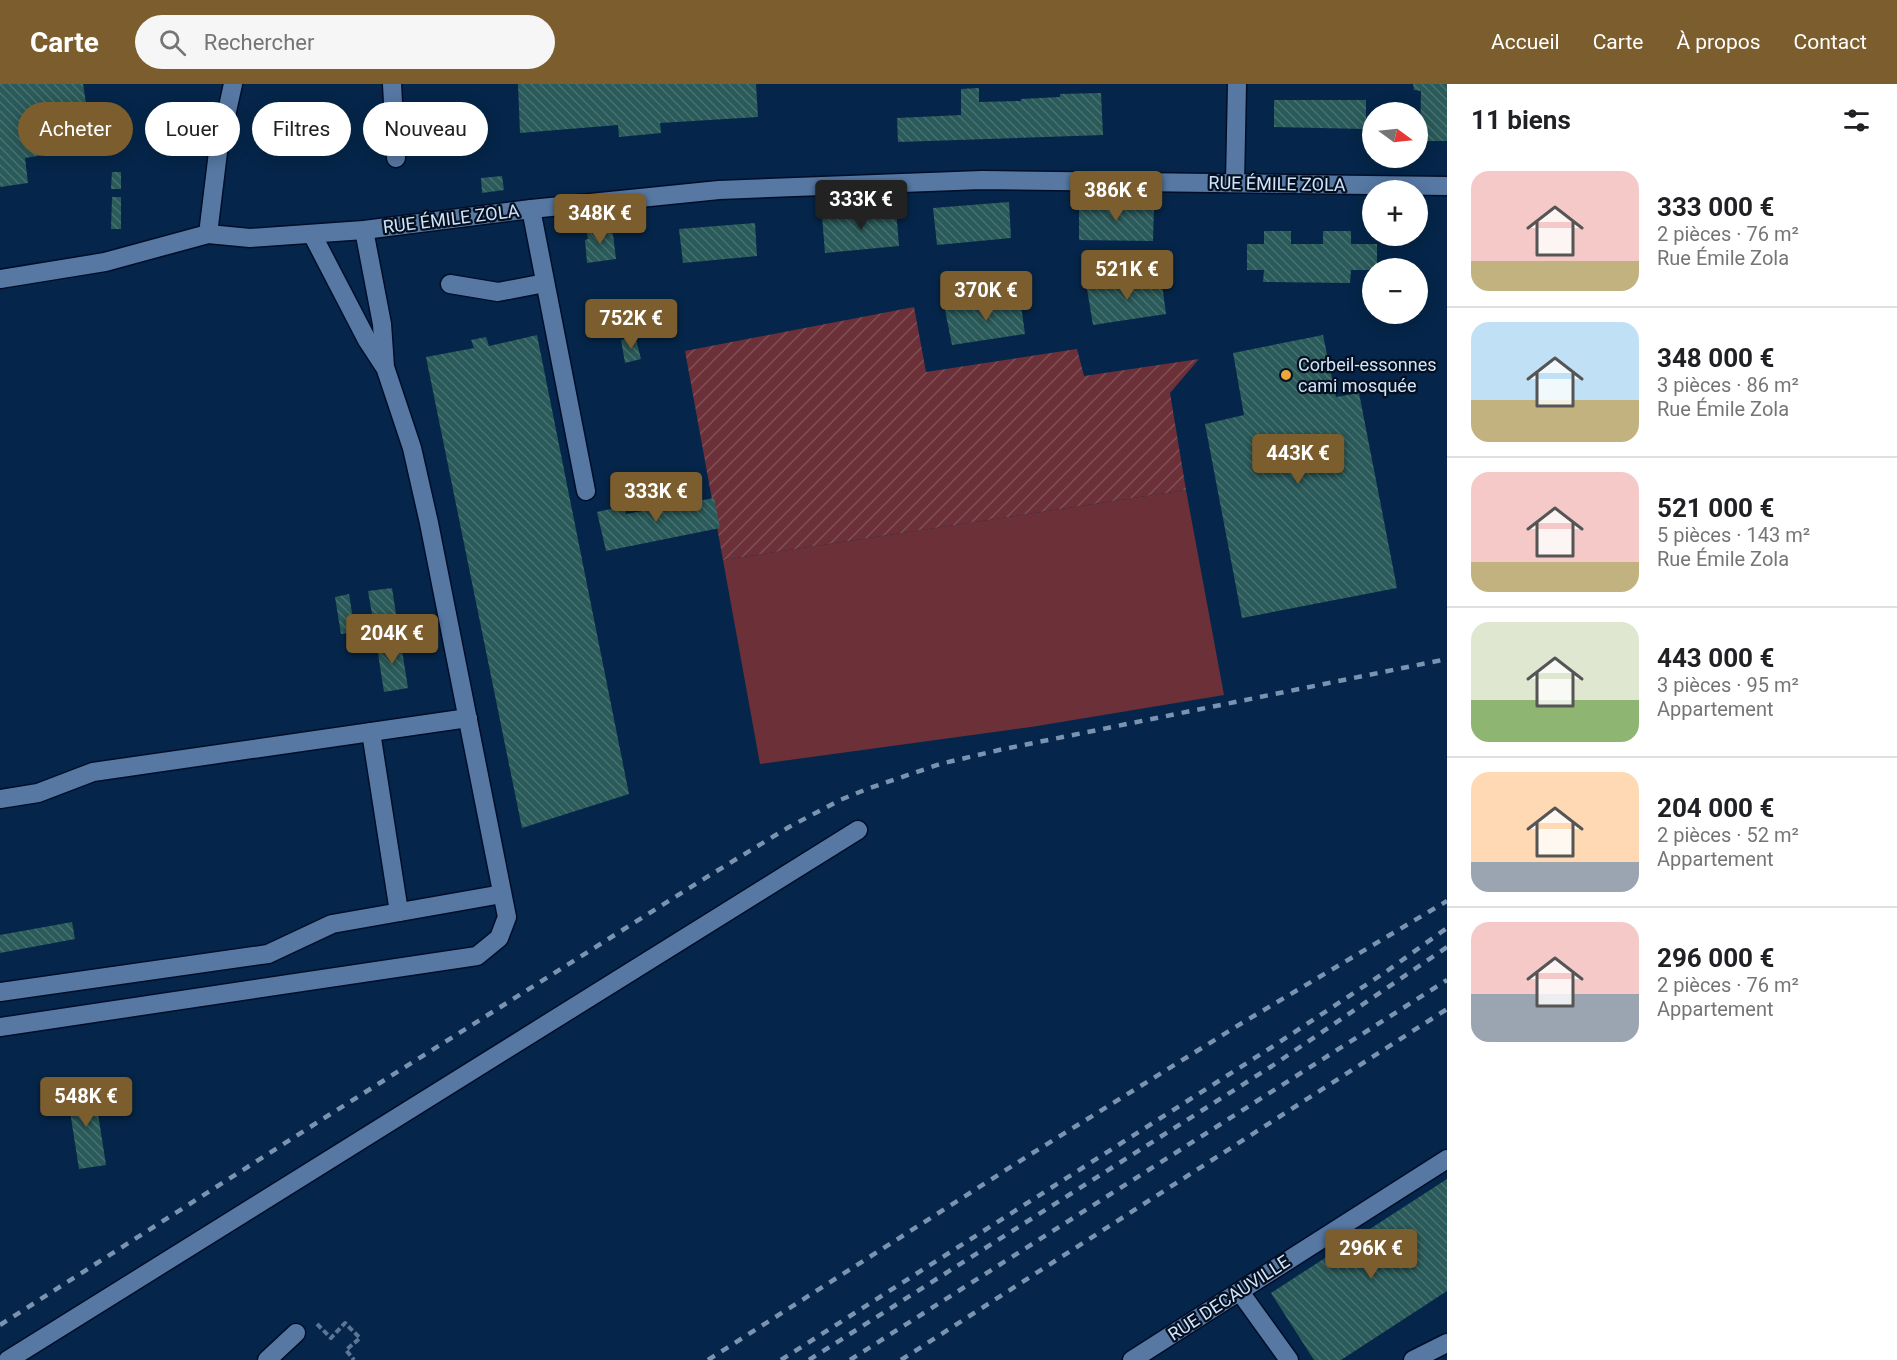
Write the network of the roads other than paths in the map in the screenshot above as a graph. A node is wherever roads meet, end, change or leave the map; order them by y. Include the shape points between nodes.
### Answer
1 (233, 84) edge
2 (392, 84) edge
3 (1237, 84) edge
4 (396, 158) dead end
5 (1235, 183) junction
6 (1447, 186) edge
7 (531, 209) junction
8 (364, 230) junction
9 (208, 234) junction
10 (312, 234) junction
11 (0, 279) edge
12 (450, 284) dead end
13 (545, 284) junction
14 (385, 367) junction
15 (586, 491) dead end
16 (468, 718) junction
17 (370, 732) junction
18 (0, 799) edge
19 (858, 830) dead end
20 (502, 894) junction
21 (399, 912) junction
22 (0, 992) edge
23 (0, 1027) edge
24 (1447, 1159) edge
25 (1240, 1292) junction
26 (296, 1333) road end
27 (1447, 1343) edge
28 (9, 1360) edge
29 (267, 1360) edge
30 (1132, 1360) edge
31 (1289, 1360) edge
32 (1413, 1360) edge

1 - 9 street via 218,152
2 - 4 street
3 - 5 street
5 - 6 street, RUE ÉMILE ZOLA
5 - 7 street, RUE ÉMILE ZOLA via 982,180 719,189
7 - 8 street, RUE ÉMILE ZOLA
7 - 13 street
8 - 10 street, RUE ÉMILE ZOLA
8 - 14 street via 382,324
9 - 10 street, RUE ÉMILE ZOLA via 250,238
9 - 11 street, RUE ÉMILE ZOLA via 105,262
10 - 14 street
12 - 13 street via 498,292
13 - 15 street
14 - 16 street via 412,448
16 - 17 street
16 - 20 street
17 - 18 street via 93,772 38,794
17 - 21 street
19 - 28 street
20 - 21 street
20 - 23 street via 507,917 499,938 477,956
21 - 22 street via 332,924 268,954
24 - 25 street, RUE DECAUVILLE
25 - 30 street, RUE DECAUVILLE
25 - 31 street
26 - 29 street
27 - 32 street

